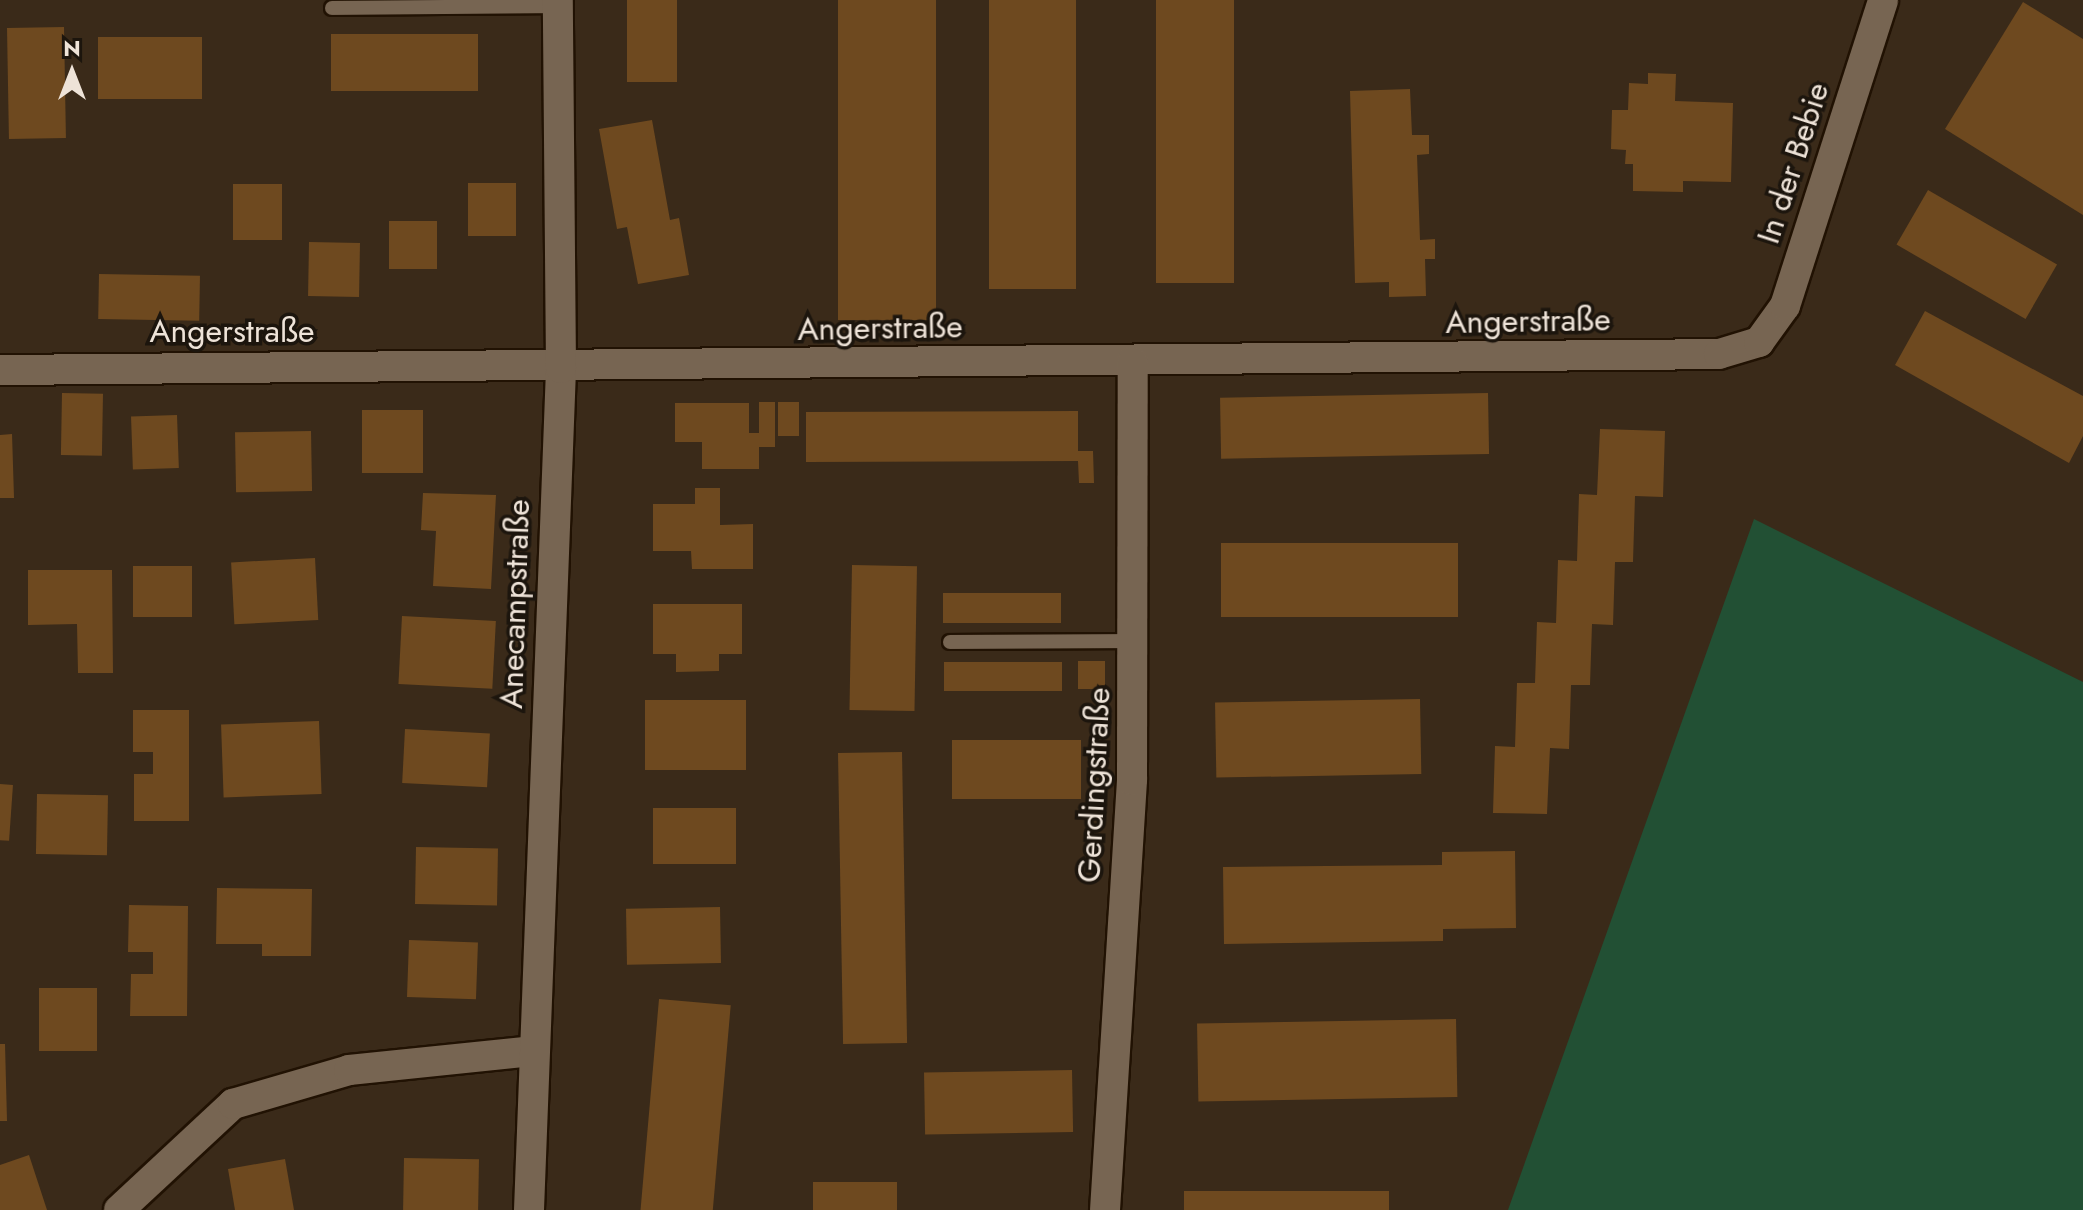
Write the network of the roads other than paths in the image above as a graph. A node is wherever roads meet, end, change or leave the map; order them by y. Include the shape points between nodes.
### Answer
1 (1883, 0) edge
2 (558, 3) edge
3 (332, 8) dead end
4 (1759, 342) joint
5 (1133, 362) junction
6 (561, 368) junction
7 (0, 370) edge
8 (1136, 641) junction
9 (950, 642) dead end
10 (532, 1051) junction
11 (119, 1210) edge
12 (529, 1210) edge
13 (1105, 1210) edge

1 - 4 street, In der Bebie via 1785,306
2 - 3 lane
2 - 6 street, Anecampstraße
4 - 5 street, Angerstraße via 1719,354
5 - 6 street, Angerstraße
5 - 8 street, Gerdingstraße
6 - 7 street, Angerstraße
6 - 10 street, Anecampstraße
8 - 9 lane
8 - 13 street, Gerdingstraße
10 - 11 street via 349,1070 233,1104
10 - 12 street, Anecampstraße

